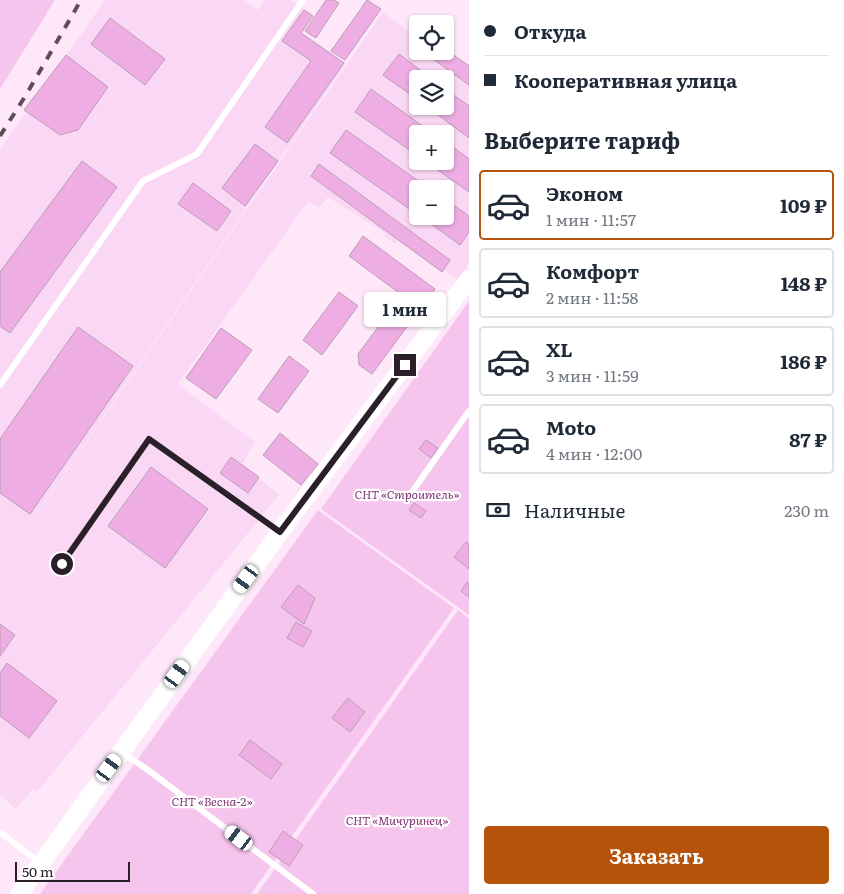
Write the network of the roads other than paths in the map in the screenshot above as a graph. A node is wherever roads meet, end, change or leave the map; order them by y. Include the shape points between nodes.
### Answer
1 (303, 0) edge
2 (468, 283) edge
3 (0, 385) edge
4 (469, 411) edge
5 (412, 492) dead end
6 (280, 532) junction
7 (62, 564) dead end
8 (120, 752) junction
9 (0, 832) edge
10 (40, 864) junction
11 (19, 894) edge
12 (313, 894) edge

1 - 3 lane via 197,154 144,181
2 - 6 main road
4 - 5 lane
6 - 7 lane via 149,439
6 - 8 main road
8 - 10 main road
8 - 12 lane
9 - 10 lane
10 - 11 main road

